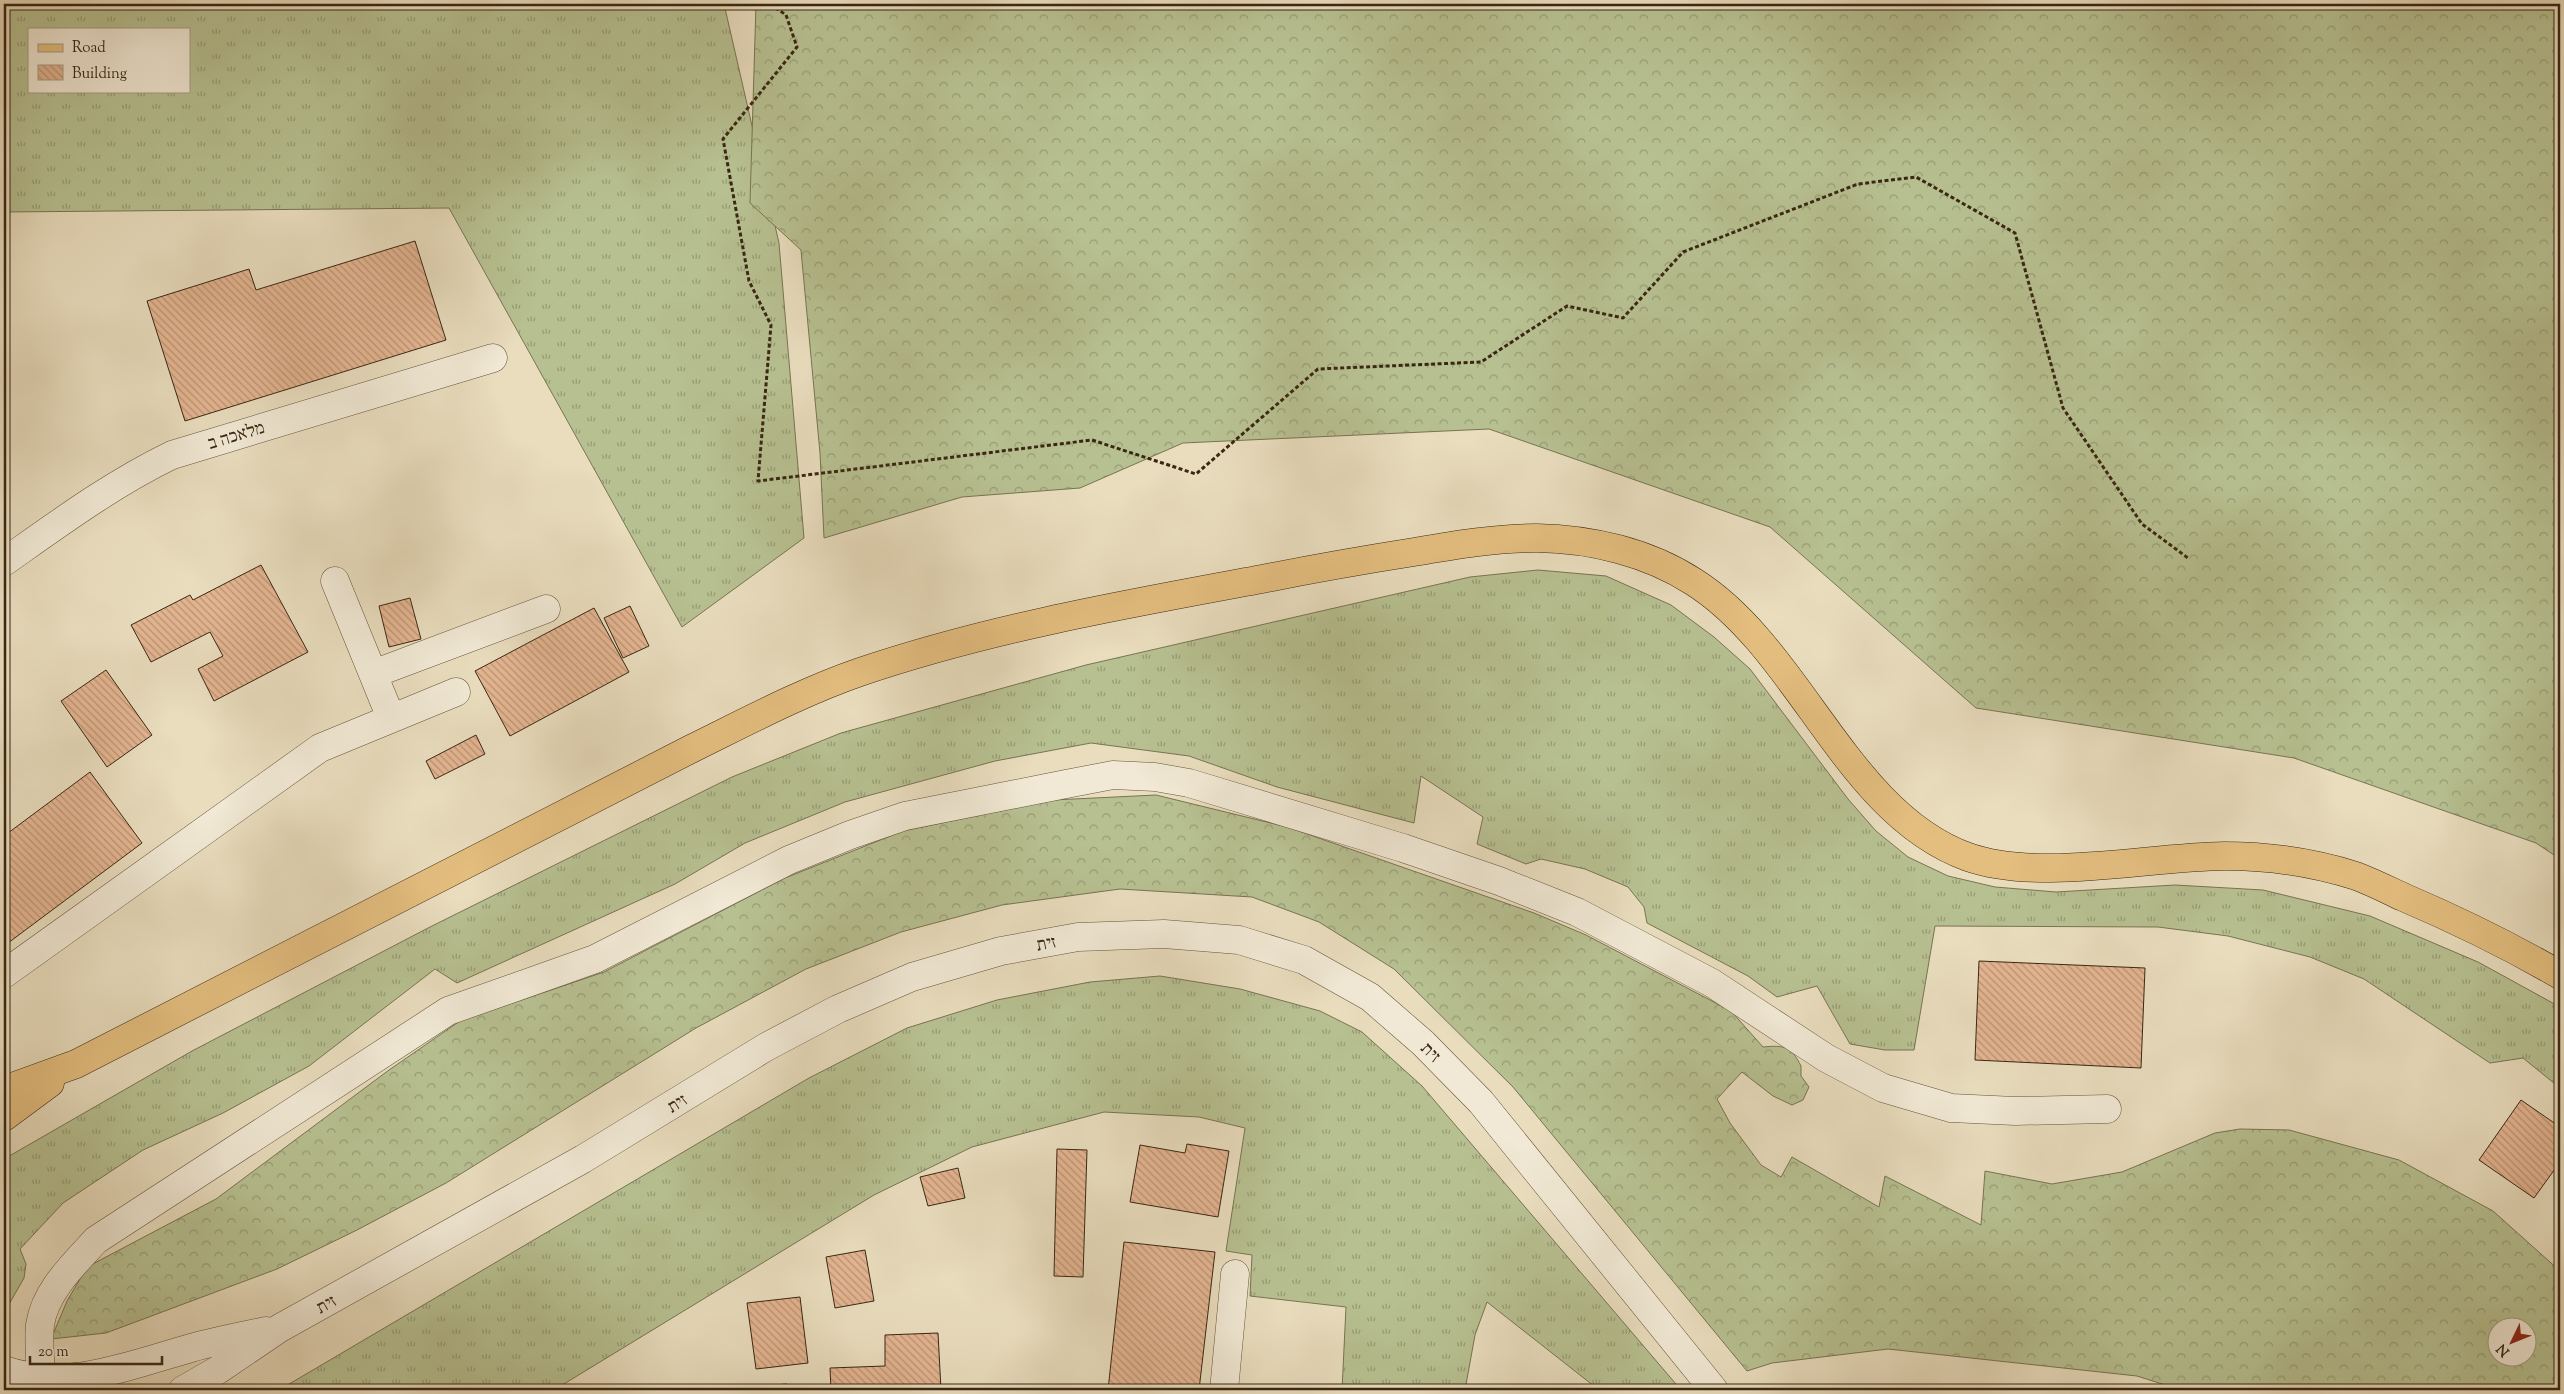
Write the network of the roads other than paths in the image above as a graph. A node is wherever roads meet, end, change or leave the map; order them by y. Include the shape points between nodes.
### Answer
1 (492, 358) dead end
2 (4, 562) edge
3 (335, 581) dead end
4 (546, 609) dead end
5 (373, 674) junction
6 (456, 692) dead end
7 (392, 718) junction
8 (4, 974) edge
9 (2560, 975) edge
10 (76, 1064) junction
11 (4, 1090) edge
12 (2107, 1109) dead end
13 (4, 1117) edge
14 (1235, 1274) dead end
15 (280, 1328) junction
16 (4, 1370) edge
17 (42, 1384) edge
18 (182, 1390) edge
19 (1224, 1390) edge
20 (1714, 1390) edge

1 - 2 street, מלאכה ב via 172,455 87,503
3 - 5 street
4 - 5 street
5 - 7 street
6 - 7 street
7 - 8 street via 320,748
9 - 10 main road via 2440,913 2364,880 2294,861 2229,856 2068,867 2010,867 1970,858 1938,844 1908,822 1880,794 1853,764 1770,654 1731,611 1695,582 1651,560 1604,545 1542,538 1513,539 1340,564 1083,612 947,645 855,673 774,708
10 - 11 main road
10 - 13 main road
12 - 17 street via 2015,1111 1951,1108 1883,1088 1826,1058 1712,983 1577,912 1411,851 1190,783 1113,775 905,816 850,834 789,860 595,958 448,1011 96,1240 64,1276 45,1308 40,1326
14 - 19 street
15 - 17 street, זית
15 - 18 street, זית
15 - 20 street, זית via 583,1159 766,1047 838,1009 912,977 1001,952 1078,937 1164,934 1238,940 1304,960 1370,997 1423,1043 1481,1102
16 - 17 street, זית

